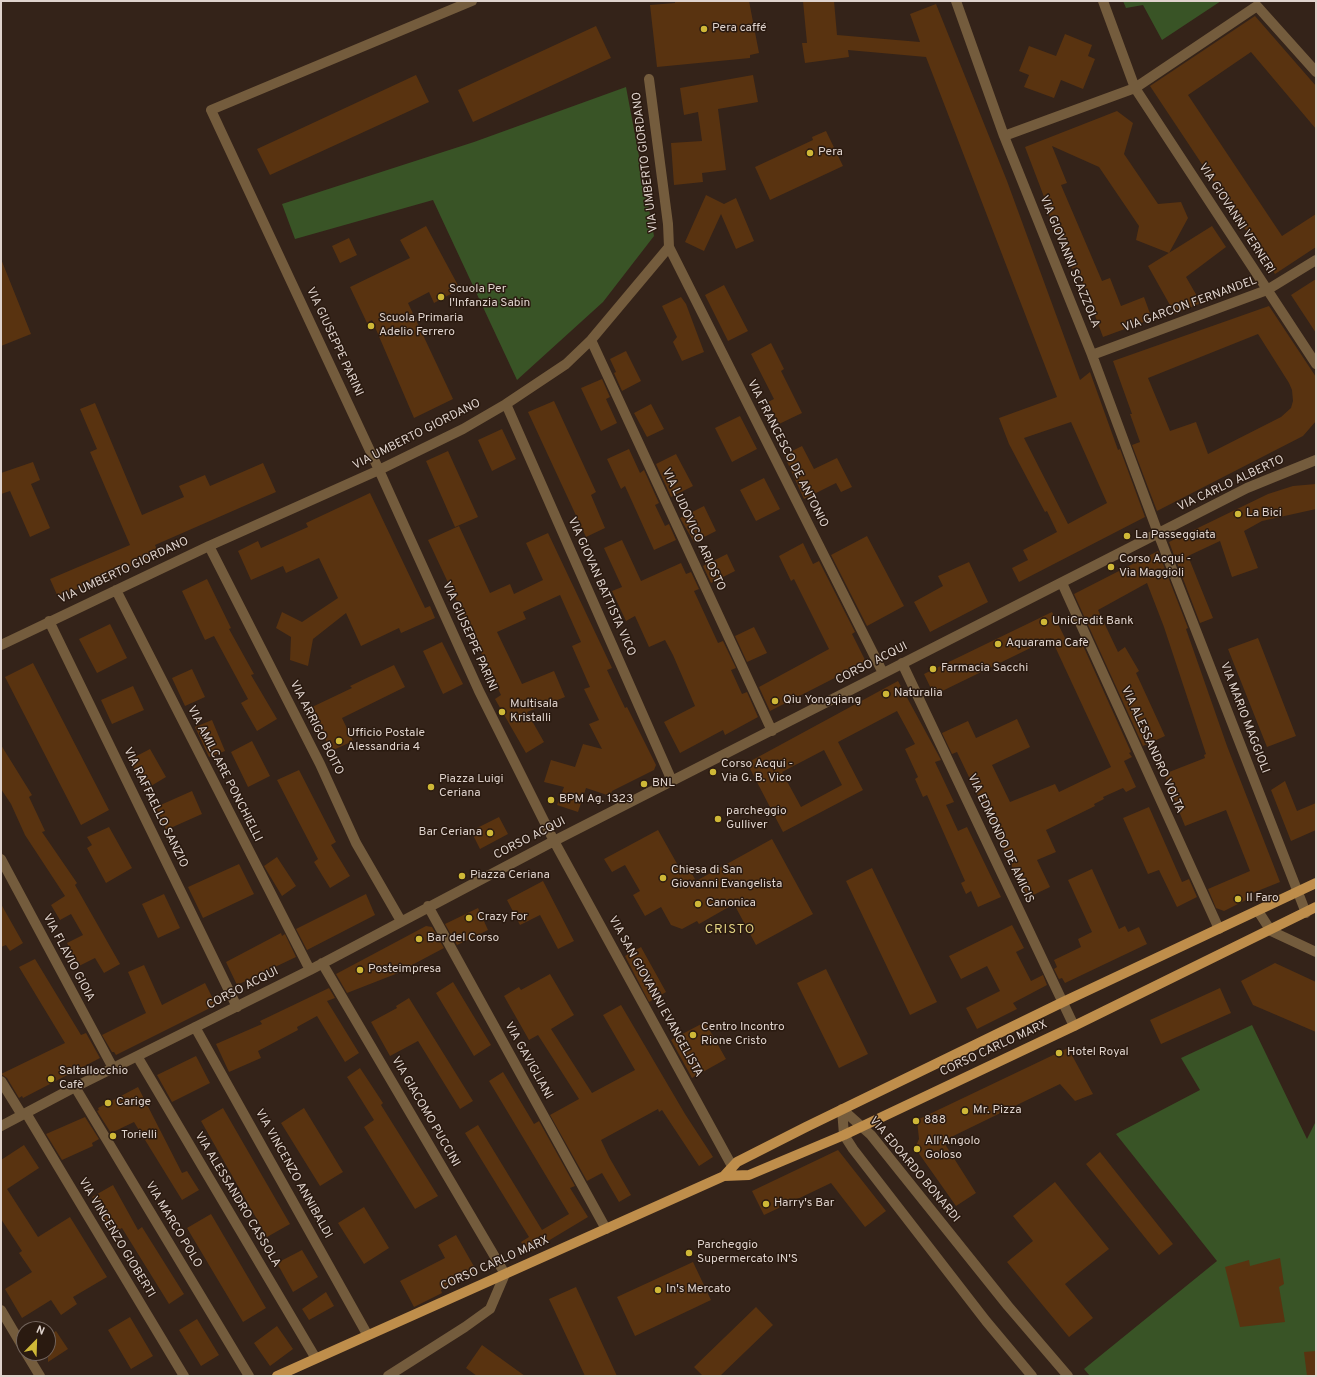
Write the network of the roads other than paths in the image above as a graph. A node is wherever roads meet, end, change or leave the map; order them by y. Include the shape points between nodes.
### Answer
1 (472, 1) edge
2 (956, 1) edge
3 (1103, 1) edge
4 (1316, 72) edge
5 (649, 79) dead end
6 (1135, 88) junction
7 (1004, 136) junction
8 (669, 247) junction
9 (1316, 260) edge
10 (1267, 290) junction
11 (591, 340) junction
12 (1092, 355) junction
13 (1316, 364) edge
14 (506, 404) junction
15 (1316, 460) edge
16 (379, 470) junction
17 (1158, 533) junction
18 (209, 546) junction
19 (1062, 583) junction
20 (116, 590) junction
21 (49, 621) junction
22 (1, 645) edge
23 (902, 663) junction
24 (883, 673) junction
25 (772, 731) junction
26 (672, 781) junction
27 (554, 841) junction
28 (1, 859) edge
29 (1316, 883) edge
30 (1297, 892) junction
31 (428, 906) junction
32 (1316, 907) edge
33 (1258, 910) junction
34 (1306, 913) junction
35 (400, 921) junction
36 (1219, 929) junction
37 (1271, 931) junction
38 (1316, 952) edge
39 (322, 963) junction
40 (310, 970) junction
41 (1063, 1002) junction
42 (237, 1007) junction
43 (1074, 1026) junction
44 (195, 1027) junction
45 (137, 1056) junction
46 (113, 1068) junction
47 (1, 1080) edge
48 (75, 1087) junction
49 (842, 1109) junction
50 (24, 1114) junction
51 (1, 1126) edge
52 (862, 1127) junction
53 (844, 1135) junction
54 (732, 1166) junction
55 (724, 1176) junction
56 (606, 1229) junction
57 (505, 1274) junction
58 (1, 1310) edge
59 (367, 1334) junction
60 (16, 1335) edge
61 (315, 1358) junction
62 (31, 1361) edge
63 (40, 1376) edge
64 (184, 1376) edge
65 (249, 1376) edge
66 (277, 1376) edge
67 (388, 1376) edge
68 (1032, 1376) edge
69 (1068, 1376) edge

1 - 16 street, VIA GIUSEPPE PARINI via 211,110
2 - 7 street, VIA GIOVANNI SCAZZOLA
3 - 6 street, VIA GIOVANNI VERNERI
4 - 6 street via 1256,6
5 - 8 street, VIA UMBERTO GIORDANO
6 - 7 street
6 - 10 street, VIA GIOVANNI VERNERI
7 - 12 street, VIA GIOVANNI SCAZZOLA
8 - 11 street, VIA UMBERTO GIORDANO
8 - 24 street, VIA FRANCESCO DE ANTONIO
9 - 10 street, VIA GARCON FERNANDEL
10 - 12 street, VIA GARCON FERNANDEL
10 - 13 street, VIA GIOVANNI VERNERI
11 - 14 street, VIA UMBERTO GIORDANO via 566,364
11 - 25 street, VIA LUDOVICO ARIOSTO
12 - 17 street, VIA GIOVANNI SCAZZOLA
14 - 16 street, VIA UMBERTO GIORDANO via 463,429
14 - 26 street, VIA GIOVAN BATTISTA VICO
15 - 17 street, VIA CARLO ALBERTO via 1247,488
16 - 18 street, VIA UMBERTO GIORDANO
16 - 27 street, VIA GIUSEPPE PARINI via 479,692
17 - 19 street, CORSO ACQUI
17 - 30 street, VIA MARIO MAGGIOLI
18 - 20 street, VIA UMBERTO GIORDANO
18 - 35 street, VIA ARRIGO BOITO via 320,764 356,843
19 - 23 street, CORSO ACQUI
19 - 36 street, VIA ALESSANDRO VOLTA
20 - 21 street, VIA UMBERTO GIORDANO
20 - 40 street, VIA AMILCARE PONCHIELLI
21 - 22 street, VIA UMBERTO GIORDANO
21 - 42 street, VIA RAFFAELLO SANZIO
23 - 24 street, CORSO ACQUI
23 - 41 street, VIA EDMONDO DE AMICIS
24 - 25 street, CORSO ACQUI
25 - 26 street, CORSO ACQUI
26 - 27 street, CORSO ACQUI
27 - 31 street, CORSO ACQUI
27 - 54 street, VIA SAN GIOVANNI EVANGELISTA
28 - 46 street, VIA FLAVIO GIOIA
29 - 30 main road, CORSO CARLO MARX
30 - 33 main road, CORSO CARLO MARX
30 - 34 street, VIA MARIO MAGGIOLI
31 - 35 street, CORSO ACQUI
31 - 56 street, VIA GAVIGLIANI
32 - 34 main road, CORSO CARLO MARX
33 - 36 main road, CORSO CARLO MARX
33 - 37 street
34 - 37 main road, CORSO CARLO MARX
35 - 39 street, CORSO ACQUI
36 - 41 main road, CORSO CARLO MARX
37 - 38 street
37 - 43 main road, CORSO CARLO MARX
39 - 40 street, CORSO ACQUI
39 - 57 street, VIA GIACOMO PUCCINI
40 - 42 street, CORSO ACQUI
41 - 43 street, VIA EDMONDO DE AMICIS
41 - 49 main road, CORSO CARLO MARX
42 - 44 street, CORSO ACQUI
43 - 52 main road, CORSO CARLO MARX
44 - 45 street, CORSO ACQUI
44 - 59 street, VIA VINCENZO ANNIBALDI
45 - 46 street, CORSO ACQUI
45 - 61 street, VIA ALESSANDRO CASSOLA
46 - 48 street, CORSO ACQUI
47 - 50 street, VIA VINCENZO GIOBERTI
48 - 50 street, CORSO ACQUI
48 - 65 street, VIA MARCO POLO
49 - 52 street, VIA EDOARDO BONARDI
49 - 53 street
49 - 54 main road, CORSO CARLO MARX
50 - 51 street, CORSO ACQUI
50 - 64 street, VIA VINCENZO GIOBERTI
52 - 53 main road, CORSO CARLO MARX
52 - 69 street, VIA EDOARDO BONARDI
53 - 55 main road, CORSO CARLO MARX via 749,1174
53 - 68 street via 986,1321
54 - 55 main road, CORSO CARLO MARX
55 - 56 main road, CORSO CARLO MARX
56 - 57 main road, CORSO CARLO MARX
57 - 59 main road, CORSO CARLO MARX
57 - 67 street via 490,1309 465,1328
58 - 60 street
59 - 61 main road, CORSO CARLO MARX
61 - 66 main road, CORSO CARLO MARX
62 - 63 street

